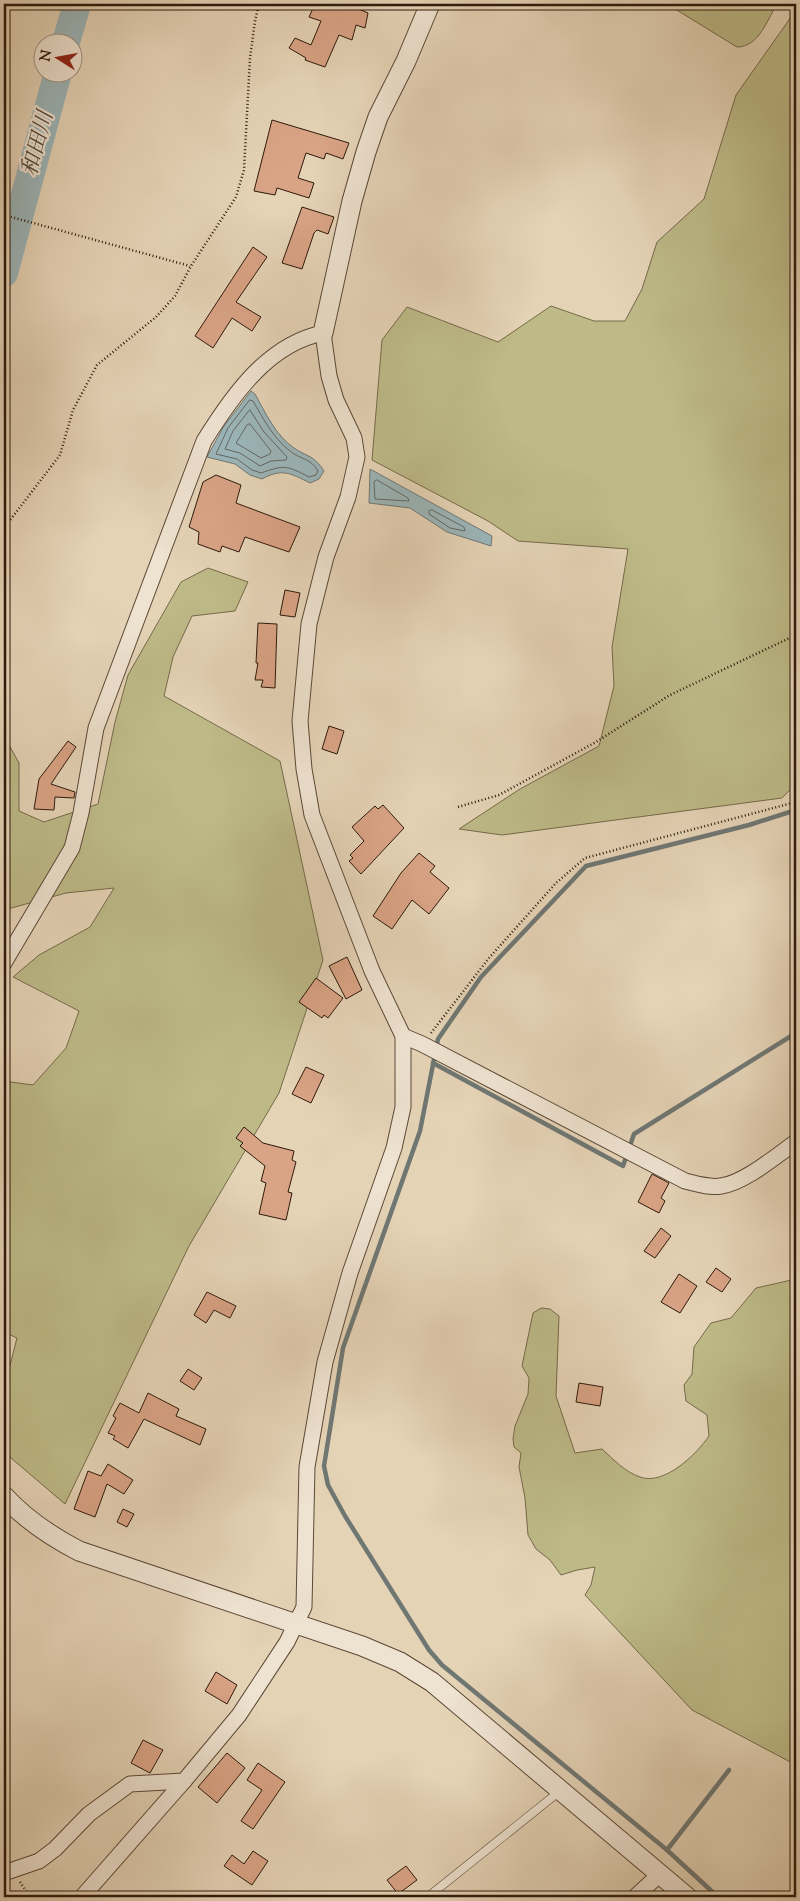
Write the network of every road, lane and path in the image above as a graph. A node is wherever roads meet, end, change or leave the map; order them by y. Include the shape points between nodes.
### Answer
1 (260, 4) edge
2 (430, 4) edge
3 (4, 215) edge
4 (191, 266) junction
5 (323, 333) junction
6 (4, 528) edge
7 (796, 636) edge
8 (796, 802) edge
9 (458, 807) dead end
10 (4, 963) edge
11 (403, 1036) junction
12 (422, 1044) junction
13 (796, 1142) edge
14 (4, 1496) edge
15 (297, 1624) junction
16 (184, 1781) junction
17 (560, 1791) junction
18 (6, 1869) edge
19 (660, 1874) junction
20 (429, 1896) edge
21 (82, 1897) edge
22 (635, 1897) edge
23 (687, 1897) edge

1 - 4 path via 250,58 242,181 236,197
2 - 5 street via 366,152
3 - 4 path
4 - 6 path via 175,296 156,317 98,365 73,410 60,455
5 - 10 street via 305,337 288,346 248,380 226,406 204,441 96,728 72,848
5 - 11 street via 329,376 354,438 357,457 348,497 326,557 310,624 300,721 304,769 312,814 372,971
7 - 9 path via 670,695 596,742 499,795
8 - 12 path via 585,858 556,883 488,958
11 - 12 street
11 - 15 street via 403,1107 394,1148 350,1273 325,1362 307,1467 304,1607
12 - 13 street via 685,1181 703,1186 722,1186 744,1176
14 - 15 street via 49,1535 79,1551
15 - 16 street via 239,1715
15 - 17 street via 400,1662 432,1682
16 - 18 street via 130,1784 89,1814 39,1861
16 - 21 street
17 - 19 street
17 - 20 lane
19 - 22 street
19 - 23 street

